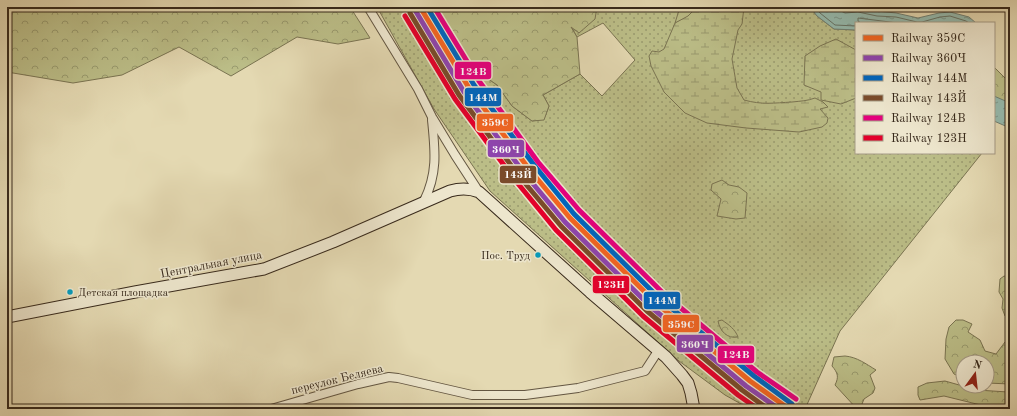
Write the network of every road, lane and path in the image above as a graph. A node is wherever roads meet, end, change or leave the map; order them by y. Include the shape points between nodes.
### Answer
1 (368, 7) edge
2 (432, 117) junction
3 (479, 192) junction
4 (424, 201) junction
5 (7, 317) edge
6 (658, 351) junction
7 (271, 409) edge
8 (694, 409) edge

1 - 2 street
2 - 3 street
2 - 4 street via 435,148 433,177
3 - 4 street, Центральная улица via 458,189
3 - 6 street
4 - 5 street, Центральная улица via 333,242 264,269
6 - 7 street, переулок Беляева via 645,371 578,388 525,394 472,394 389,377
6 - 8 street via 682,375 692,393

